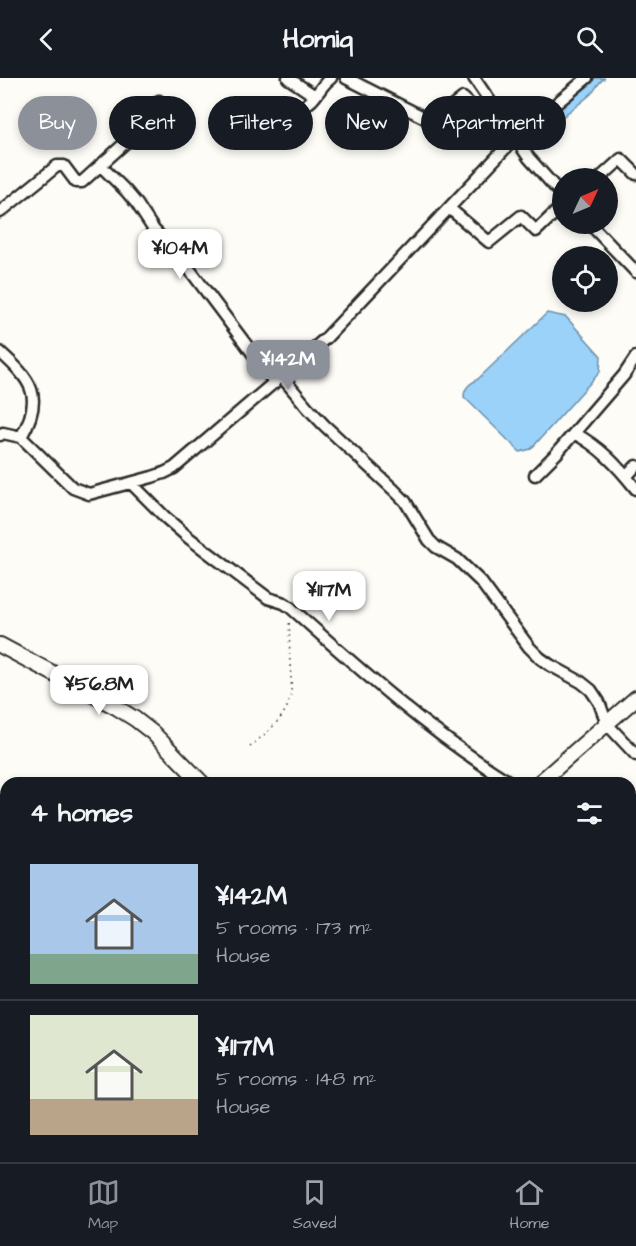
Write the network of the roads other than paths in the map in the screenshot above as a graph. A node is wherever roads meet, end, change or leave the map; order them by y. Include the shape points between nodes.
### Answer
1 (288, 78) edge
2 (331, 78) edge
3 (346, 78) edge
4 (474, 78) edge
5 (587, 78) edge
6 (315, 96) joint
7 (487, 96) edge
8 (565, 96) edge
9 (421, 116) edge
10 (117, 150) edge
11 (504, 150) edge
12 (524, 150) edge
13 (100, 165) junction
14 (611, 168) edge
15 (636, 174) edge
16 (552, 184) edge
17 (449, 208) junction
18 (0, 212) edge
19 (552, 216) edge
20 (600, 234) edge
21 (636, 272) edge
22 (0, 352) edge
23 (636, 357) edge
24 (278, 380) junction
25 (1, 433) edge
26 (574, 433) junction
27 (21, 437) junction
28 (636, 466) edge
29 (535, 475) dead end
30 (626, 477) junction
31 (131, 483) junction
32 (636, 489) edge
33 (0, 645) edge
34 (636, 698) edge
35 (607, 724) junction
36 (636, 755) edge
37 (196, 777) edge
38 (502, 777) edge
39 (546, 777) edge

1 - 6 street
2 - 6 street
3 - 9 street
4 - 7 street
5 - 8 street
10 - 13 street
11 - 17 street
12 - 16 street
13 - 18 street via 82,182 76,182 64,166 57,166
13 - 24 street via 137,204
14 - 15 street via 621,159
17 - 19 street via 489,242 521,216 536,231
17 - 24 street via 341,323
20 - 21 street
22 - 27 street via 26,377 31,388 33,413
23 - 26 street
24 - 31 street via 174,468
24 - 35 street via 405,501 429,540 481,582 540,658 591,690
25 - 27 street
26 - 29 street
26 - 30 street via 605,453
27 - 31 street via 81,492 89,494
28 - 30 street
30 - 32 street
31 - 38 street via 189,538 268,598 290,606 408,710
33 - 37 street via 135,719
34 - 35 street
35 - 36 street
35 - 39 street

